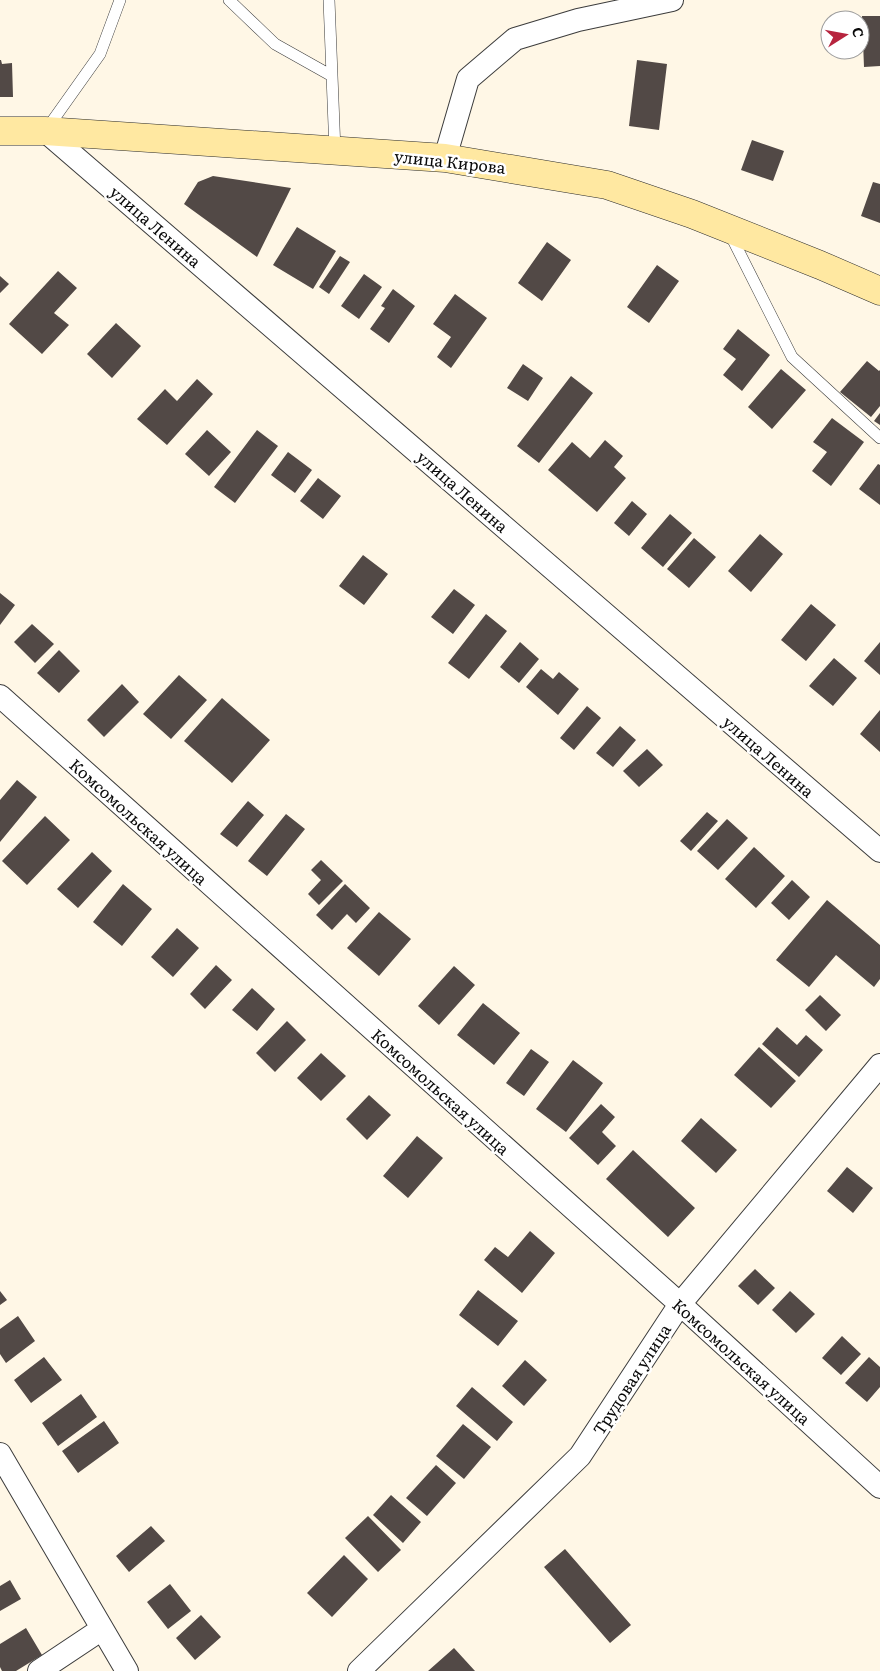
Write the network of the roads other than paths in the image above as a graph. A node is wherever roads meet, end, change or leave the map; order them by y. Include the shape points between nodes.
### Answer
1 (120, 0) edge
2 (229, 0) edge
3 (328, 0) edge
4 (672, 0) edge
5 (332, 76) junction
6 (0, 130) edge
7 (45, 131) junction
8 (335, 151) junction
9 (445, 158) junction
10 (727, 228) junction
11 (880, 291) edge
12 (880, 438) edge
13 (0, 696) edge
14 (880, 851) edge
15 (880, 1065) edge
16 (680, 1304) junction
17 (0, 1454) edge
18 (880, 1487) edge
19 (102, 1629) junction
20 (39, 1671) edge
21 (127, 1671) edge
22 (359, 1671) edge

1 - 7 lane via 100,54
2 - 5 lane via 276,44
3 - 5 lane
4 - 9 street via 578,20 515,39 468,79
5 - 8 lane
6 - 7 main road, улица Кирова
7 - 8 main road, улица Кирова
7 - 14 street, улица Ленина
8 - 9 main road, улица Кирова
9 - 10 main road, улица Кирова via 607,185
10 - 11 main road, улица Кирова
10 - 12 lane via 792,357
13 - 16 street, Комсомольская улица
15 - 16 street, Трудовая улица
16 - 18 street, Комсомольская улица
16 - 22 street, Трудовая улица via 580,1456
17 - 19 street
19 - 20 street
19 - 21 street

